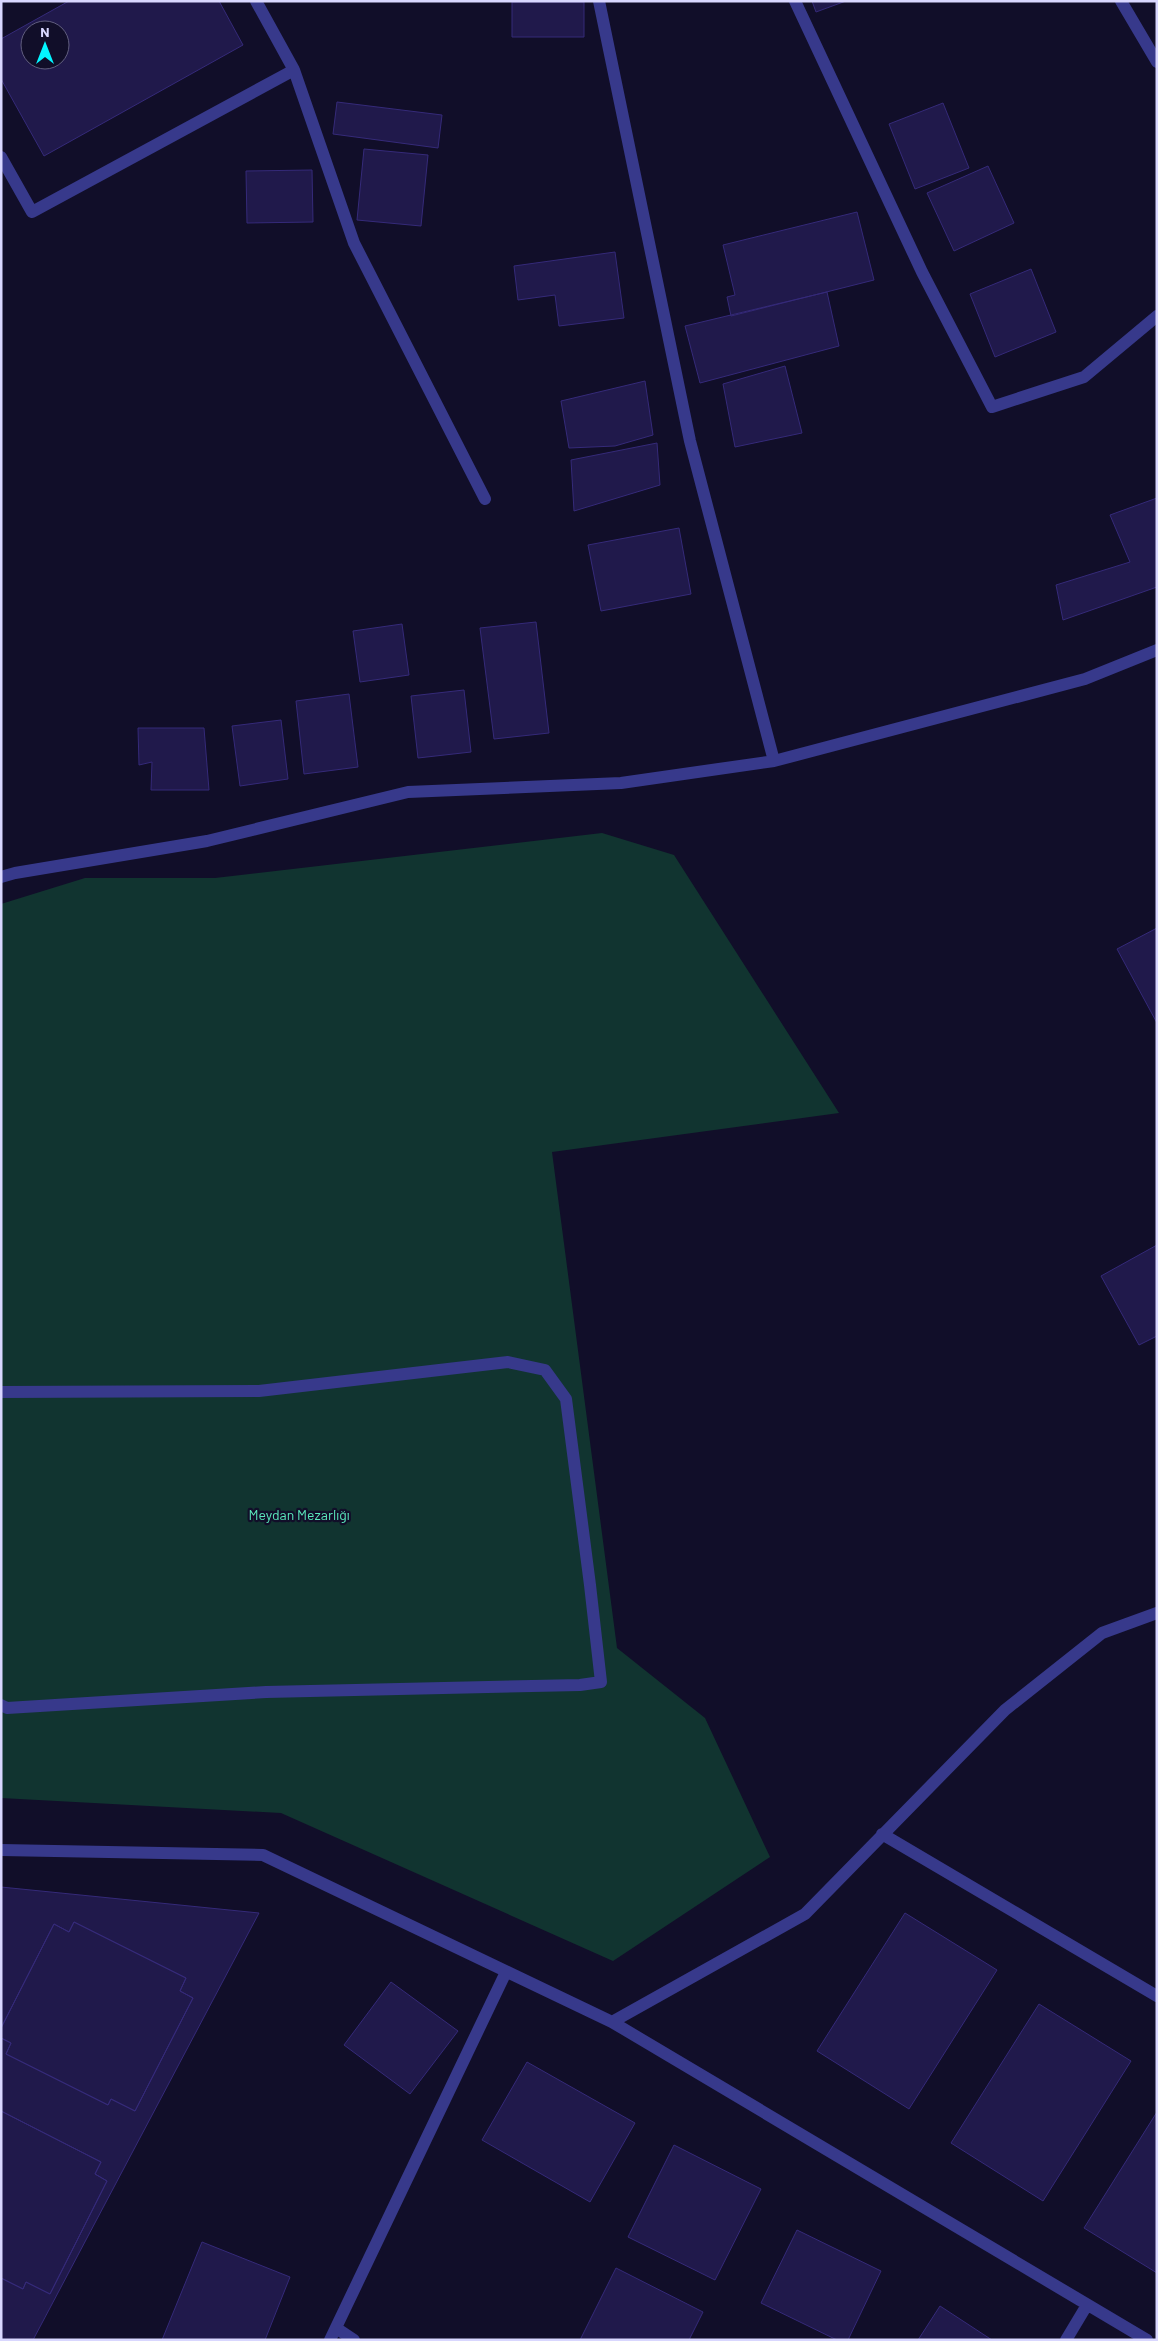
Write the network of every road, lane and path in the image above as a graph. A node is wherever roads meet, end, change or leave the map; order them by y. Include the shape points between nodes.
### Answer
1 (256, 1) edge
2 (599, 1) edge
3 (795, 1) edge
4 (1121, 1) edge
5 (1157, 62) edge
6 (294, 70) junction
7 (1, 157) edge
8 (1157, 316) edge
9 (485, 499) dead end
10 (1157, 650) edge
11 (774, 761) junction
12 (1, 877) edge
13 (1, 1392) edge
14 (1157, 1613) edge
15 (1, 1705) edge
16 (882, 1834) junction
17 (1, 1850) edge
18 (506, 1972) junction
19 (1157, 1996) edge
20 (612, 2022) junction
21 (1087, 2305) junction
22 (336, 2328) junction
23 (330, 2340) edge
24 (354, 2340) edge
25 (1066, 2340) edge
26 (1147, 2340) edge

1 - 6 street
2 - 11 street via 690,441
3 - 8 street via 922,272 992,407 1084,377
4 - 5 street
6 - 7 street via 32,212
6 - 9 street via 354,243
10 - 11 street via 1085,679
11 - 12 street via 621,783 408,792 207,841
13 - 15 street via 259,1391 508,1362 545,1370 566,1399 600,1682 266,1692 7,1708
14 - 16 street via 1102,1633 1005,1710
16 - 19 street
16 - 20 street via 805,1914
17 - 18 street via 263,1855
18 - 20 street
18 - 22 street
20 - 21 street
21 - 25 street
21 - 26 street
22 - 23 street
22 - 24 street

